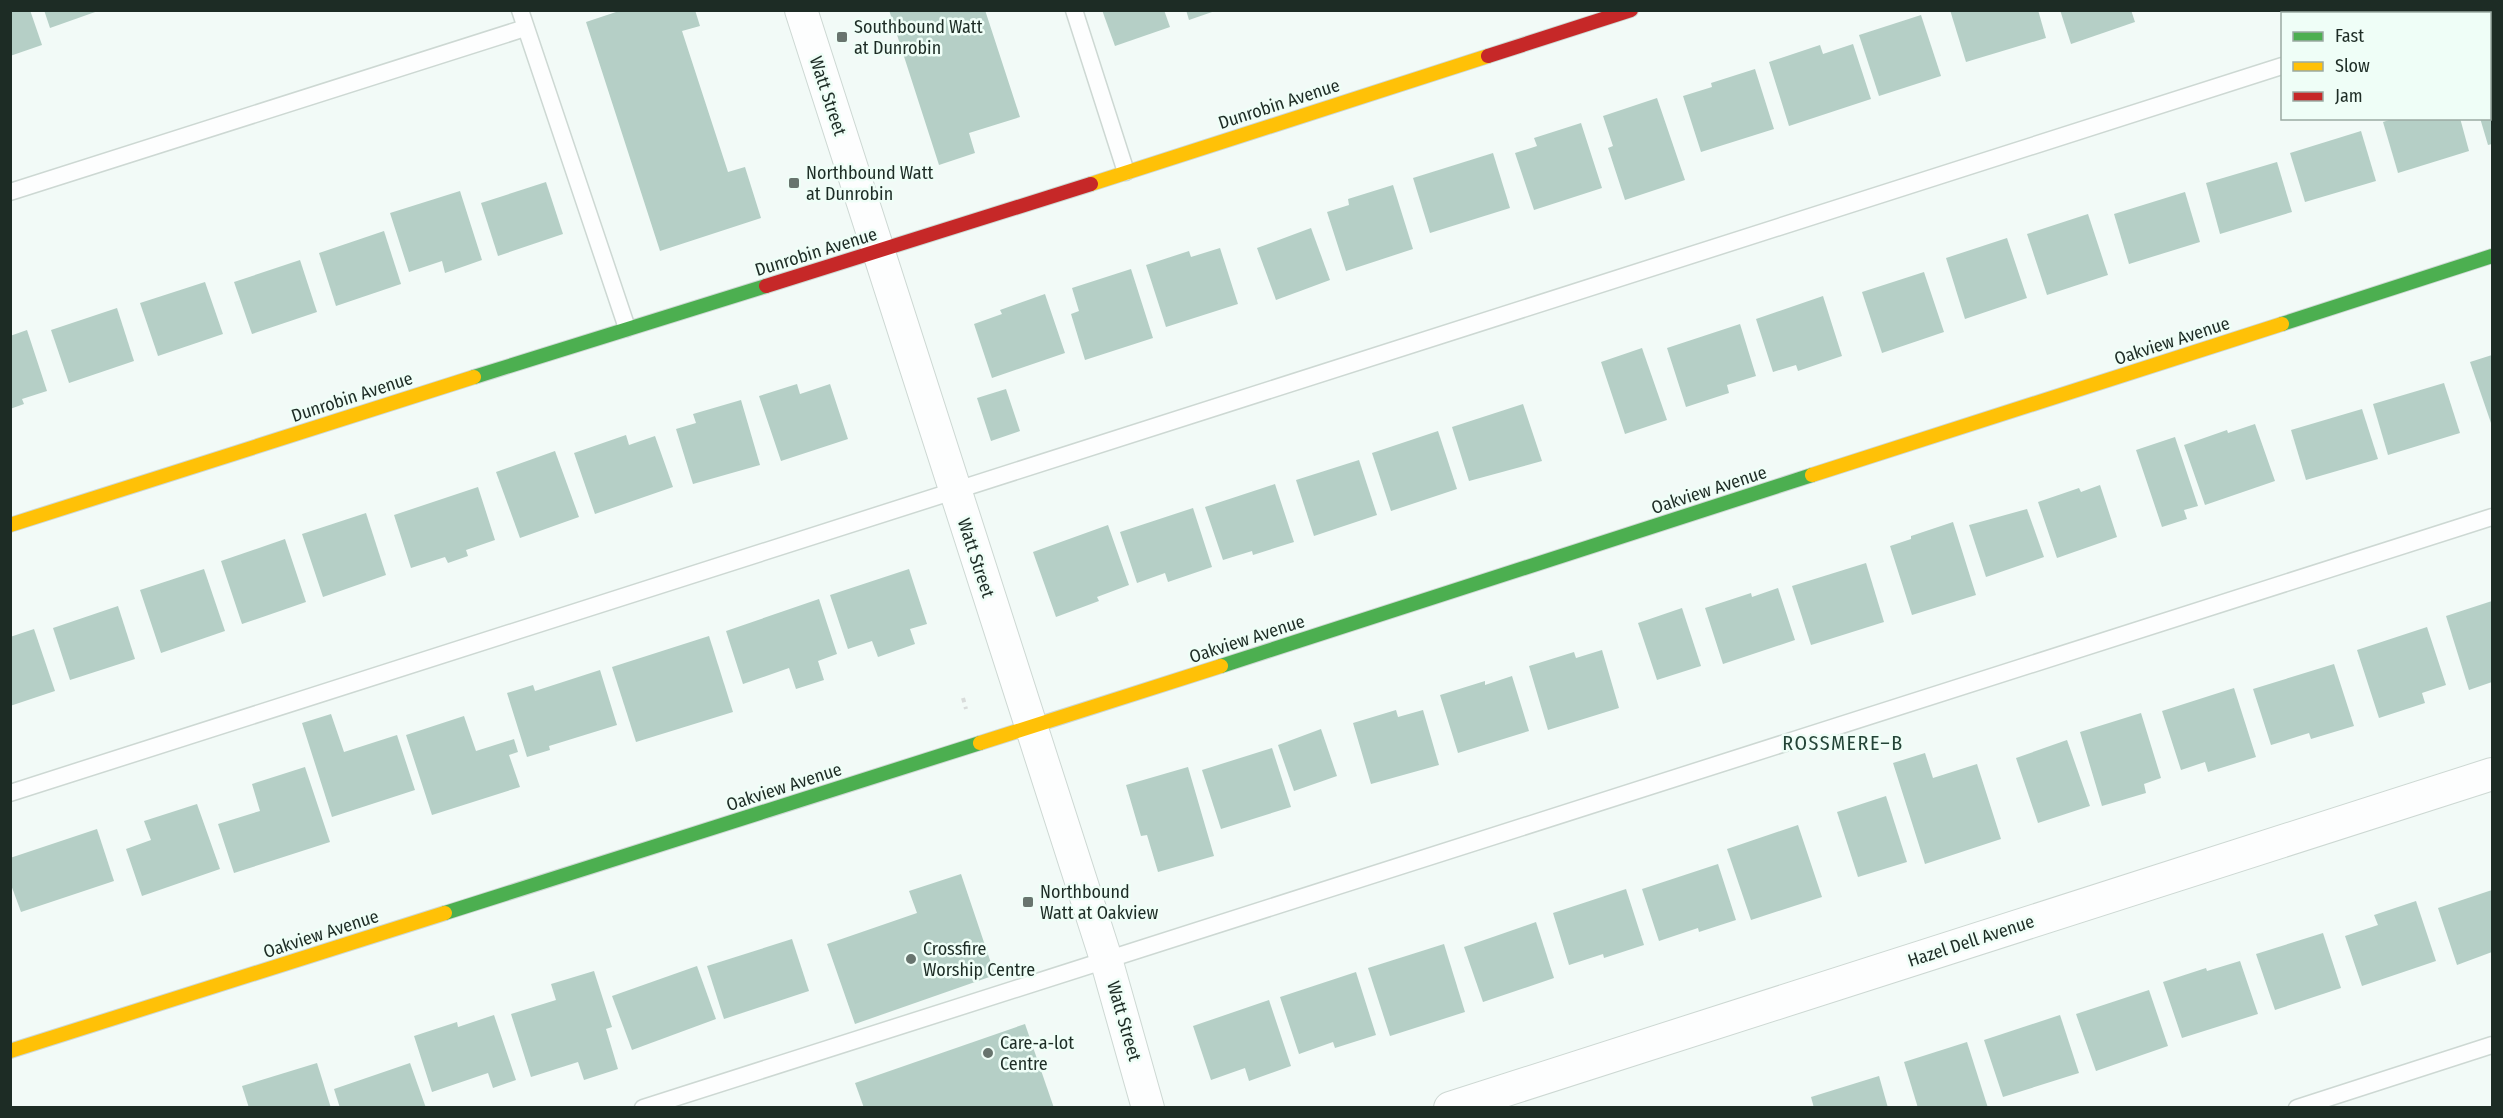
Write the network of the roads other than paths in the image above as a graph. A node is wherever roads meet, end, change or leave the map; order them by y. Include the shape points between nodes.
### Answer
1 (520, 10) edge
2 (801, 10) edge
3 (1074, 10) edge
4 (1631, 10) edge
5 (525, 28) junction
6 (2281, 67) edge
7 (1126, 172) junction
8 (10, 192) edge
9 (878, 253) junction
10 (2493, 256) edge
11 (627, 328) junction
12 (955, 492) junction
13 (2493, 517) edge
14 (10, 525) edge
15 (1031, 728) junction
16 (2493, 774) edge
17 (10, 794) edge
18 (1106, 959) junction
19 (2493, 1045) edge
20 (10, 1051) edge
21 (643, 1107) edge
22 (1148, 1107) edge
23 (1450, 1107) edge
24 (2297, 1107) edge

1 - 5 lane
2 - 9 street, Watt Street
3 - 7 lane
4 - 7 street, Dunrobin Avenue
5 - 8 lane
5 - 11 lane
6 - 12 lane
7 - 9 street, Dunrobin Avenue
9 - 11 street, Dunrobin Avenue
9 - 12 street, Watt Street
10 - 15 street, Oakview Avenue
11 - 14 street, Dunrobin Avenue
12 - 15 street, Watt Street
12 - 17 lane
13 - 18 lane
15 - 18 street, Watt Street
15 - 20 street, Oakview Avenue
16 - 23 street, Hazel Dell Avenue
18 - 21 lane
18 - 22 street, Watt Street
19 - 24 lane

